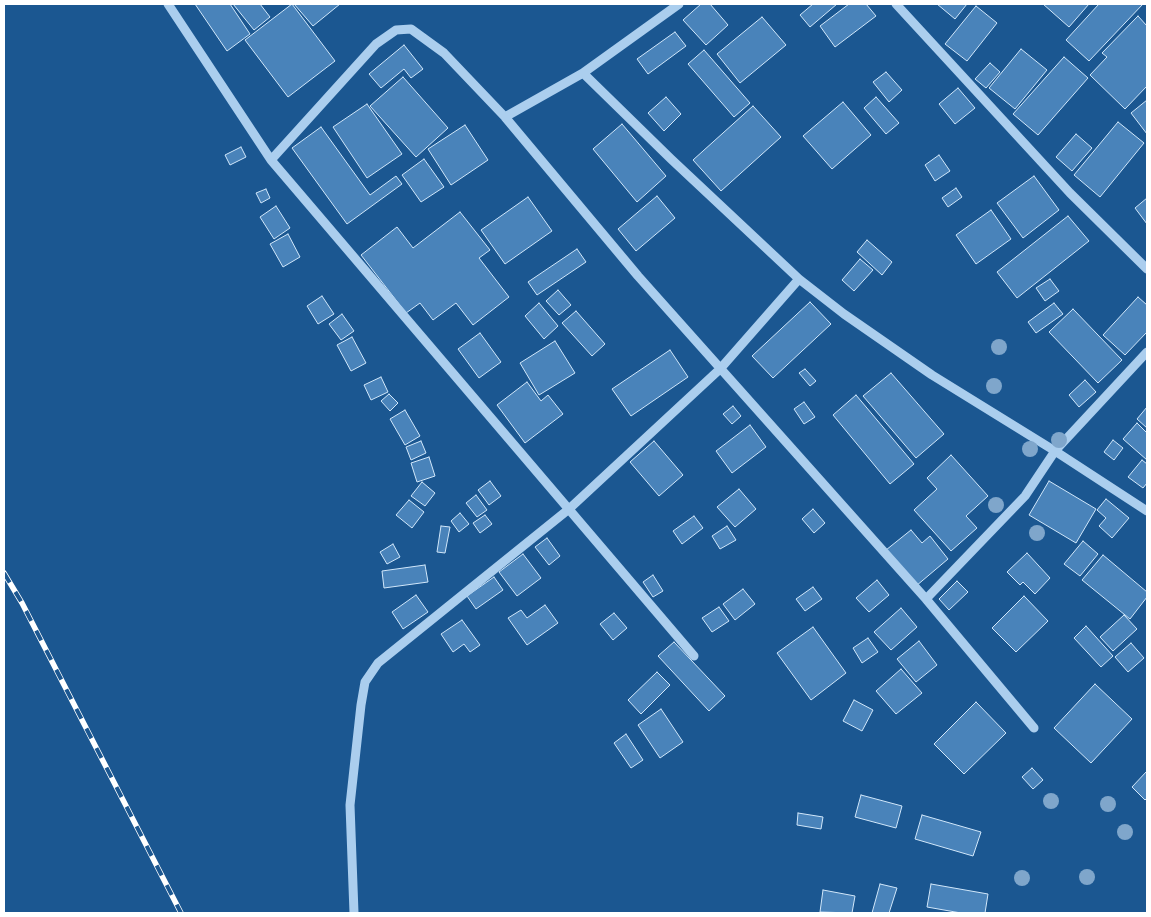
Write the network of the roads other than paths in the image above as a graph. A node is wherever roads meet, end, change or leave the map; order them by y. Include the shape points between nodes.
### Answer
1 (168, 4) edge
2 (680, 4) edge
3 (896, 4) edge
4 (583, 73) junction
5 (505, 117) junction
6 (271, 160) junction
7 (1147, 269) edge
8 (799, 279) junction
9 (1147, 352) edge
10 (720, 369) junction
11 (1055, 451) junction
12 (569, 509) junction
13 (1147, 511) edge
14 (926, 598) junction
15 (694, 656) dead end
16 (1034, 728) dead end
17 (354, 913) edge

1 - 6 street
2 - 4 street
3 - 7 street via 1070,193
4 - 5 street
4 - 8 street
5 - 6 street via 444,52 411,29 396,30 376,44
5 - 10 street
6 - 12 street
8 - 10 street
8 - 11 street via 932,375
9 - 11 street
10 - 12 street
10 - 14 street
11 - 13 street
11 - 14 street via 1025,496
12 - 15 street
12 - 17 street via 378,664 366,682 350,805
14 - 16 street

